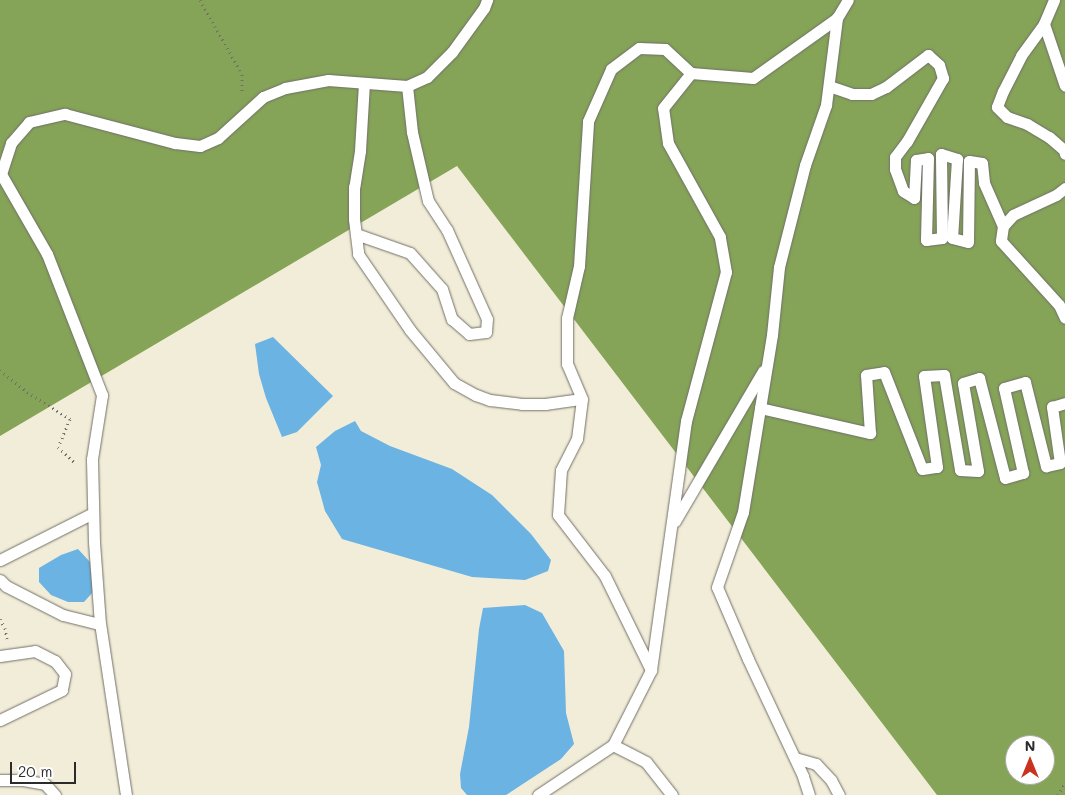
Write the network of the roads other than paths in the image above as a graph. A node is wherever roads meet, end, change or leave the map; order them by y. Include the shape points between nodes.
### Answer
1 (487, 0) edge
2 (848, 0) edge
3 (1054, 0) edge
4 (837, 18) junction
5 (1044, 24) junction
6 (691, 73) junction
7 (364, 83) junction
8 (407, 86) junction
9 (829, 86) junction
10 (1065, 86) edge
11 (1065, 154) edge
12 (1065, 188) edge
13 (1003, 226) junction
14 (356, 234) junction
15 (1065, 318) edge
16 (767, 364) junction
17 (582, 399) junction
18 (1065, 403) edge
19 (760, 408) junction
20 (93, 513) junction
21 (672, 527) junction
22 (0, 560) edge
23 (0, 580) edge
24 (100, 624) junction
25 (0, 656) edge
26 (651, 670) junction
27 (0, 720) edge
28 (613, 745) junction
29 (795, 758) junction
30 (0, 780) edge
31 (55, 795) edge
32 (126, 795) edge
33 (538, 795) edge
34 (672, 795) edge
35 (809, 795) edge
36 (839, 795) edge

1 - 8 lane via 452,52 428,77
2 - 4 lane
3 - 5 lane
4 - 6 lane via 752,78
4 - 9 lane
5 - 10 lane
5 - 11 lane via 1002,91 997,107 1006,116 1049,137
6 - 17 lane via 665,49 639,48 611,69 588,121 579,266 567,318 567,364
6 - 21 lane via 664,108 668,143 720,237 726,272 686,421
7 - 8 lane
7 - 14 lane via 360,151 354,187
7 - 20 lane via 328,80 284,88 263,97 218,138 200,146 65,114 29,122 11,143 1,174 47,254 102,395 92,459
8 - 14 lane via 412,132 428,201 447,230 487,319 486,332 469,334 452,319 442,289 410,253
9 - 13 lane via 852,94 871,94 886,87 928,54 939,65 943,78 895,157 895,169 903,191 914,198 916,160 928,158 926,240 942,238 941,154 957,159 952,238 968,242 969,161 982,163 984,183
9 - 16 lane via 780,266
12 - 13 lane via 1013,215
13 - 15 lane via 1001,241 1059,305
14 - 17 lane via 358,254 410,330 454,383 490,400 545,404
16 - 19 lane
16 - 21 lane
17 - 26 lane via 577,439 561,470 558,514 605,576
18 - 19 lane via 1052,406 1060,463 1046,466 1025,382 1004,388 1024,473 1005,478 979,378 963,383 978,471 960,470 944,375 924,376 937,467 922,469 884,372 866,375 870,433
19 - 29 lane via 743,512 717,587
20 - 22 lane
20 - 24 lane
21 - 26 lane
23 - 24 lane via 63,615
24 - 32 lane
25 - 27 lane via 35,651 55,661 65,674 62,690
26 - 28 lane
28 - 33 lane
28 - 34 lane via 646,762
29 - 35 lane
29 - 36 lane via 816,764 831,780
30 - 31 lane via 45,784

